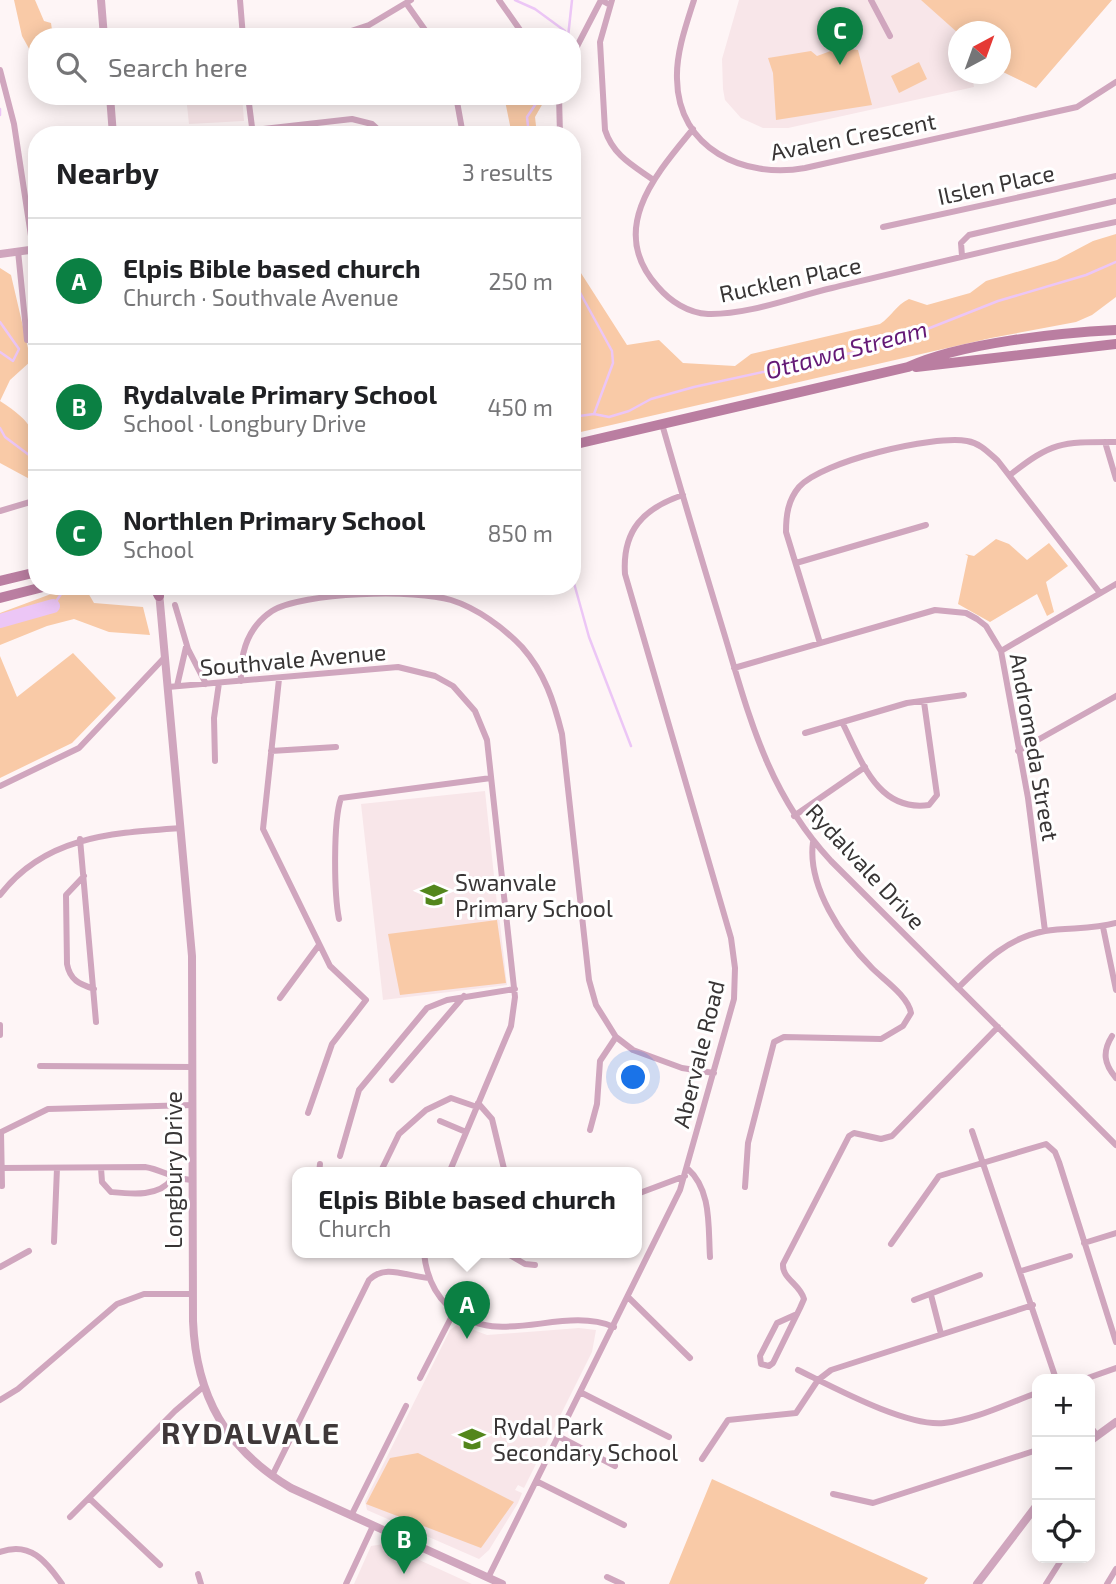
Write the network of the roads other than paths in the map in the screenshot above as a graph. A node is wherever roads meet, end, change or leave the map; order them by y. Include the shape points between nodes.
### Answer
1 (101, 0) edge
2 (240, 0) edge
3 (499, 0) edge
4 (694, 0) edge
5 (871, 0) edge
6 (409, 2) edge
7 (611, 2) edge
8 (103, 28) edge
9 (242, 28) edge
10 (360, 28) edge
11 (425, 28) edge
12 (519, 28) edge
13 (890, 36) dead end
14 (581, 39) edge
15 (0, 70) edge
16 (1116, 82) edge
17 (111, 105) edge
18 (249, 105) edge
19 (458, 105) edge
20 (559, 105) edge
21 (112, 126) edge
22 (251, 126) edge
23 (298, 126) edge
24 (374, 126) edge
25 (461, 126) edge
26 (560, 126) edge
27 (692, 129) junction
28 (1116, 176) edge
29 (652, 179) junction
30 (1116, 201) edge
31 (28, 207) edge
32 (1116, 222) edge
33 (883, 227) dead end
34 (28, 250) edge
35 (19, 251) junction
36 (0, 254) edge
37 (962, 256) junction
38 (1116, 330) edge
39 (27, 340) dead end
40 (1116, 344) edge
41 (908, 367) junction
42 (662, 424) junction
43 (1105, 442) junction
44 (1116, 442) edge
45 (581, 443) edge
46 (1010, 475) junction
47 (1116, 479) edge
48 (683, 495) junction
49 (28, 503) edge
50 (0, 511) edge
51 (926, 526) dead end
52 (796, 563) junction
53 (28, 574) edge
54 (0, 581) edge
55 (1116, 584) edge
56 (28, 590) edge
57 (1100, 593) junction
58 (158, 595) edge
59 (373, 595) edge
60 (433, 595) edge
61 (0, 597) edge
62 (176, 605) dead end
63 (820, 643) junction
64 (187, 646) junction
65 (1001, 651) junction
66 (165, 657) junction
67 (734, 668) junction
68 (279, 679) junction
69 (241, 681) junction
70 (219, 683) junction
71 (206, 684) junction
72 (172, 686) junction
73 (964, 695) dead end
74 (1116, 696) edge
75 (924, 702) junction
76 (843, 723) junction
77 (805, 733) dead end
78 (336, 747) dead end
79 (271, 751) junction
80 (1018, 751) junction
81 (215, 761) dead end
82 (865, 768) junction
83 (492, 778) junction
84 (0, 786) edge
85 (794, 816) junction
86 (181, 828) junction
87 (80, 839) junction
88 (813, 842) junction
89 (84, 876) junction
90 (0, 895) edge
91 (339, 919) dead end
92 (1116, 922) edge
93 (1103, 927) junction
94 (1045, 931) junction
95 (319, 944) junction
96 (958, 988) junction
97 (94, 989) junction
98 (516, 989) junction
99 (1116, 990) edge
100 (465, 996) junction
101 (280, 998) dead end
102 (96, 1022) dead end
103 (0, 1025) edge
104 (998, 1027) junction
105 (0, 1035) edge
106 (1112, 1036) dead end
107 (616, 1037) junction
108 (1116, 1063) edge
109 (40, 1066) dead end
110 (193, 1067) junction
111 (1109, 1069) junction
112 (714, 1073) junction
113 (1116, 1078) edge
114 (392, 1080) dead end
115 (192, 1105) junction
116 (477, 1105) junction
117 (307, 1113) dead end
118 (440, 1121) dead end
119 (590, 1130) dead end
120 (972, 1131) dead end
121 (1, 1132) edge
122 (466, 1132) junction
123 (1116, 1145) edge
124 (340, 1156) dead end
125 (984, 1161) junction
126 (320, 1164) dead end
127 (320, 1167) edge
128 (383, 1167) edge
129 (453, 1167) edge
130 (504, 1167) edge
131 (1, 1168) edge
132 (57, 1168) junction
133 (101, 1168) junction
134 (686, 1172) junction
135 (172, 1179) junction
136 (192, 1180) junction
137 (2, 1186) dead end
138 (745, 1187) dead end
139 (642, 1192) edge
140 (1116, 1233) edge
141 (54, 1242) dead end
142 (1084, 1243) junction
143 (891, 1244) dead end
144 (29, 1251) dead end
145 (1070, 1256) dead end
146 (710, 1257) dead end
147 (425, 1258) edge
148 (515, 1258) edge
149 (535, 1265) dead end
150 (0, 1267) edge
151 (1021, 1271) junction
152 (980, 1275) dead end
153 (429, 1278) junction
154 (192, 1294) junction
155 (931, 1295) junction
156 (628, 1297) junction
157 (914, 1300) dead end
158 (1033, 1305) junction
159 (454, 1312) junction
160 (797, 1314) junction
161 (614, 1327) junction
162 (941, 1334) junction
163 (1116, 1342) edge
164 (690, 1358) dead end
165 (1116, 1368) edge
166 (798, 1370) dead end
167 (831, 1370) junction
168 (1055, 1374) edge
169 (1095, 1375) edge
170 (420, 1378) dead end
171 (818, 1380) junction
172 (203, 1387) junction
173 (833, 1388) junction
174 (580, 1392) junction
175 (1032, 1395) edge
176 (0, 1400) edge
177 (406, 1406) dead end
178 (1116, 1422) edge
179 (558, 1436) junction
180 (669, 1437) dead end
181 (1094, 1437) edge
182 (1032, 1452) edge
183 (702, 1459) dead end
184 (615, 1466) dead end
185 (272, 1476) junction
186 (536, 1481) junction
187 (833, 1494) dead end
188 (89, 1498) junction
189 (1032, 1512) edge
190 (351, 1516) junction
191 (70, 1517) dead end
192 (373, 1525) junction
193 (624, 1525) dead end
194 (0, 1552) edge
195 (1059, 1563) edge
196 (160, 1565) dead end
197 (1116, 1569) edge
198 (198, 1574) dead end
199 (607, 1577) dead end
200 (488, 1578) junction
201 (62, 1584) edge
202 (201, 1584) edge
203 (345, 1584) edge
204 (502, 1584) edge
205 (622, 1584) edge
206 (977, 1584) edge
207 (1046, 1584) edge
208 (1107, 1584) edge

1 - 8 street
2 - 9 street
3 - 12 street
4 - 27 street, Avalen Crescent via 677,79
5 - 13 street
6 - 10 street
6 - 11 street
7 - 14 street via 601,0
7 - 29 street via 600,42 605,130 618,155
15 - 31 street
16 - 27 street, Avalen Crescent via 1077,107 786,171 742,167 706,145
17 - 21 street
18 - 22 street
19 - 25 street
20 - 26 street
23 - 24 street via 352,119
27 - 29 street, Rucklen Place
28 - 33 street, Ilslen Place
29 - 37 street, Rucklen Place via 636,221 639,254 666,295 703,314 726,313
30 - 37 street via 970,234 961,243
32 - 37 street, Rucklen Place
34 - 35 street
35 - 36 street
35 - 39 street
38 - 41 main road via 1017,341
40 - 41 main road
41 - 42 main road
42 - 45 main road
42 - 48 street, Rydalvale Drive
43 - 44 street
43 - 46 street via 1050,446
43 - 47 street
46 - 52 street via 982,447 955,439 834,464 808,478 792,497 786,532
46 - 57 street
48 - 67 street, Rydalvale Drive
48 - 112 street, Abervale Road via 645,512 629,536 624,562 734,951 734,999
49 - 50 street
51 - 52 street
52 - 63 street
53 - 54 main road
55 - 57 street
56 - 61 main road
57 - 65 street
58 - 66 street, Longbury Drive
59 - 69 street via 310,600 274,610 251,631 240,666
60 - 107 street via 472,610 515,641 538,668 554,702 572,805 589,980 604,1023
62 - 64 street
63 - 65 street, Andromeda Street via 951,609 986,626
63 - 67 street, Andromeda Street
64 - 71 street
64 - 72 street
65 - 80 street, Andromeda Street
66 - 72 street, Longbury Drive
66 - 84 street via 79,748
67 - 85 street, Rydalvale Drive via 762,756
68 - 69 street, Southvale Avenue
68 - 79 street
68 - 83 street, Southvale Avenue via 398,667 435,676 453,687 475,711 487,740
69 - 70 street, Southvale Avenue
70 - 71 street, Southvale Avenue
70 - 81 street
71 - 72 street, Southvale Avenue
72 - 86 street, Longbury Drive
73 - 75 street
74 - 80 street
75 - 76 street
75 - 82 street via 936,800 916,807 896,803
76 - 77 street
76 - 82 street
78 - 79 street
79 - 95 street via 263,829
80 - 94 street, Andromeda Street
82 - 85 street
83 - 91 street via 341,798 335,820
83 - 98 street, Southvale Avenue
85 - 88 street, Rydalvale Drive
86 - 87 street
86 - 110 street, Longbury Drive via 192,956
87 - 89 street
87 - 90 street via 31,864
88 - 96 street, Rydalvale Drive
88 - 138 street via 814,868 838,924 911,1013 903,1026 881,1039 784,1037 774,1042 748,1143
89 - 97 street
89 - 97 street via 66,895 67,964 77,983
92 - 93 street
93 - 94 street
93 - 99 street
94 - 96 street via 1001,948
95 - 101 street
95 - 117 street via 340,978 362,995 365,1004 324,1060
96 - 104 street, Rydalvale Drive
97 - 102 street
98 - 100 street
98 - 116 street, Southvale Avenue via 511,1026
100 - 114 street
100 - 124 street via 427,1008 368,1075 356,1097
103 - 105 street
104 - 123 street, Rydalvale Drive
104 - 160 street via 892,1136 849,1136 783,1264 784,1273 803,1293
106 - 111 street via 1106,1045
107 - 112 street via 633,1050 660,1060
107 - 119 street via 600,1061
108 - 111 street
109 - 110 street
110 - 115 street, Longbury Drive
111 - 113 street
112 - 134 street, Abervale Road
115 - 121 street via 48,1109
115 - 136 street, Longbury Drive
116 - 122 street, Southvale Avenue
116 - 128 street via 451,1098 426,1110 398,1134
116 - 130 street via 492,1119
118 - 122 street
120 - 125 street
121 - 131 street
122 - 129 street, Southvale Avenue
125 - 142 street via 1040,1143 1051,1146
125 - 143 street via 939,1176
125 - 151 street
126 - 127 street
131 - 132 street
131 - 137 street
132 - 133 street
132 - 141 street
133 - 135 street via 156,1169
133 - 135 street via 102,1182 111,1192 154,1192
134 - 139 street
134 - 146 street via 702,1183 705,1192
134 - 156 street, Abervale Road
135 - 136 street
136 - 154 street, Longbury Drive
140 - 142 street
142 - 163 street
144 - 150 street
145 - 151 street
147 - 153 street
148 - 149 street
151 - 158 street
152 - 155 street
153 - 159 street
153 - 185 street via 388,1270 369,1280
154 - 172 street, Longbury Drive via 194,1350
154 - 176 street via 144,1294 117,1304
155 - 157 street
155 - 162 street
156 - 161 street, Abervale Road
156 - 164 street
158 - 162 street
158 - 168 street
159 - 161 street via 479,1325 498,1328 588,1320
159 - 170 street
160 - 160 street via 773,1363 761,1364 760,1356 777,1323
161 - 174 street, Abervale Road
162 - 167 street
165 - 169 street
166 - 171 street
167 - 171 street
167 - 173 street
171 - 173 street
171 - 183 street via 796,1413 728,1420
172 - 185 street, Longbury Drive via 228,1432
172 - 188 street
173 - 175 street via 879,1408 938,1423
174 - 179 street, Abervale Road
174 - 180 street
177 - 190 street
178 - 181 street
179 - 184 street
179 - 186 street, Abervale Road
182 - 187 street via 873,1503
185 - 190 street, Longbury Drive
186 - 193 street
186 - 200 street, Abervale Road
188 - 191 street
188 - 196 street
189 - 206 street
190 - 192 street, Longbury Drive
192 - 200 street, Longbury Drive
192 - 203 street
194 - 201 street via 15,1548 32,1552
195 - 207 street
197 - 208 street
198 - 202 street
199 - 205 street
200 - 204 street, Longbury Drive

